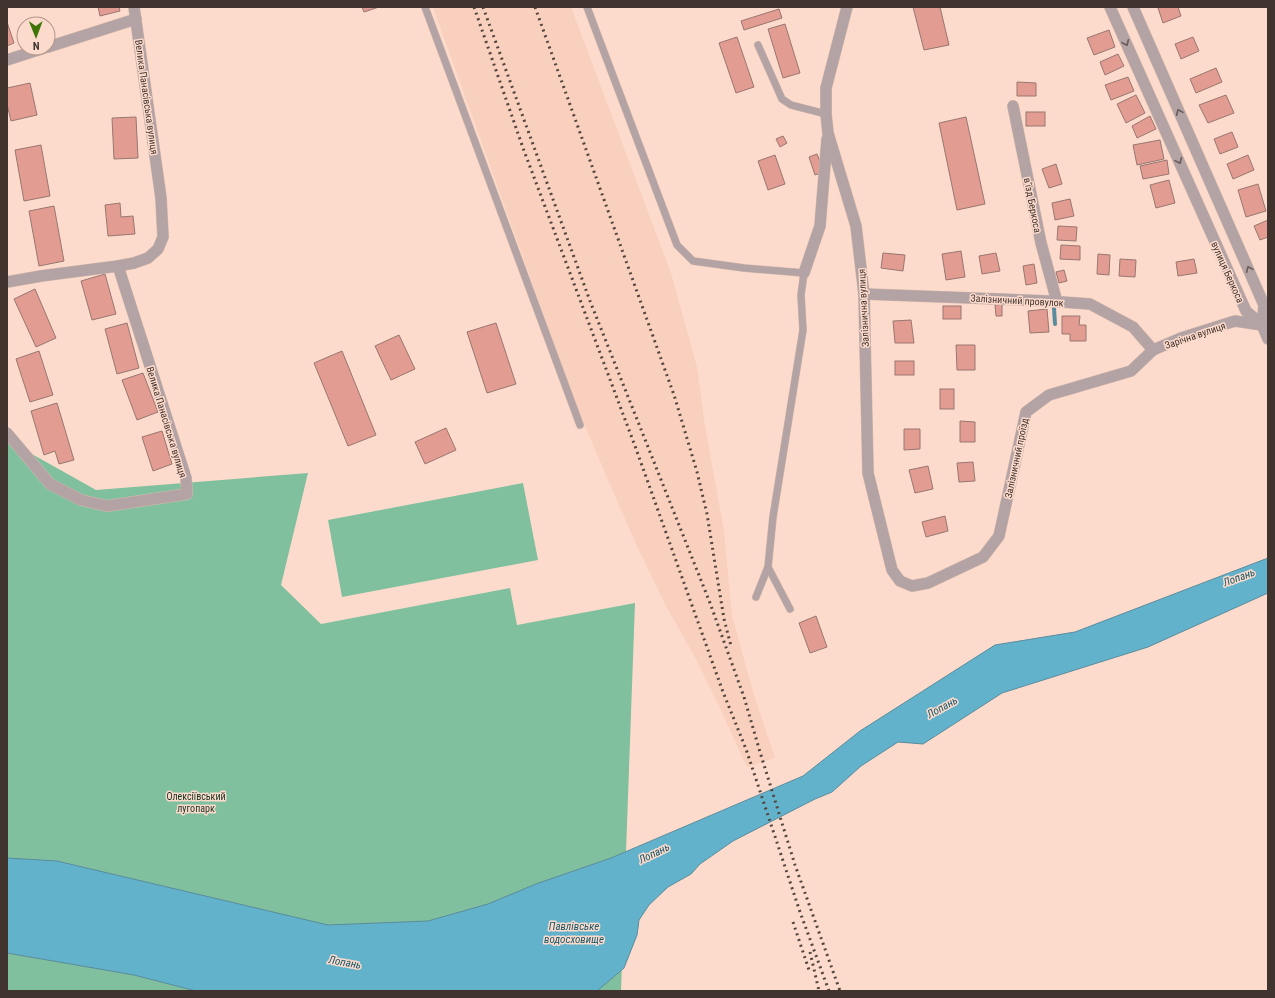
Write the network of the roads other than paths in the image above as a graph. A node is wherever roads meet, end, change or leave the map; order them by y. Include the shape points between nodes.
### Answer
1 (134, 7) edge
2 (425, 7) edge
3 (587, 7) edge
4 (847, 7) edge
5 (1110, 7) edge
6 (1133, 7) edge
7 (136, 19) junction
8 (56, 44) edge
9 (758, 45) dead end
10 (19, 56) edge
11 (7, 60) edge
12 (1013, 106) dead end
13 (826, 114) junction
14 (828, 133) junction
15 (118, 266) junction
16 (804, 273) junction
17 (7, 282) edge
18 (864, 294) junction
19 (1052, 302) junction
20 (1265, 324) edge
21 (1268, 339) edge
22 (1153, 350) junction
23 (580, 425) dead end
24 (7, 432) edge
25 (768, 566) junction
26 (928, 583) joint
27 (756, 596) dead end
28 (790, 609) dead end

1 - 7 street, Велика Панасівська вулиця
2 - 23 lane
3 - 16 lane via 677,245 692,261
4 - 13 street, Залізнична вулиця via 826,88
5 -> 20 street, вулиця Беркоса via 1246,311
20 -> 6 street, вулиця Беркоса via 1264,305
7 - 8 street
7 - 15 street, Велика Панасівська вулиця via 164,237 158,249 148,258
9 - 13 lane via 782,99 791,106
10 - 11 street
12 - 19 street, в’їзд Беркоса
13 - 14 street, Залізнична вулиця
14 - 16 street via 820,226
14 - 18 street, Залізнична вулиця via 856,226
15 - 17 street, Велика Панасівська вулиця
15 - 24 street, Велика Панасівська вулиця via 186,478 187,494 107,506 81,500 50,484
16 - 25 lane via 801,295 803,330 773,517
18 - 19 street, Залізничний провулок
18 - 26 street, Залізнична вулиця via 868,474 892,570 900,581 912,586
19 - 22 street, Залізничний провулок via 1090,304 1133,327
20 - 21 street
20 - 22 street, Зарічна вулиця via 1235,321
22 - 26 street, Залізничний проїзд via 1131,371 1049,395 1026,412 999,536 983,557
25 - 27 lane
25 - 28 lane

